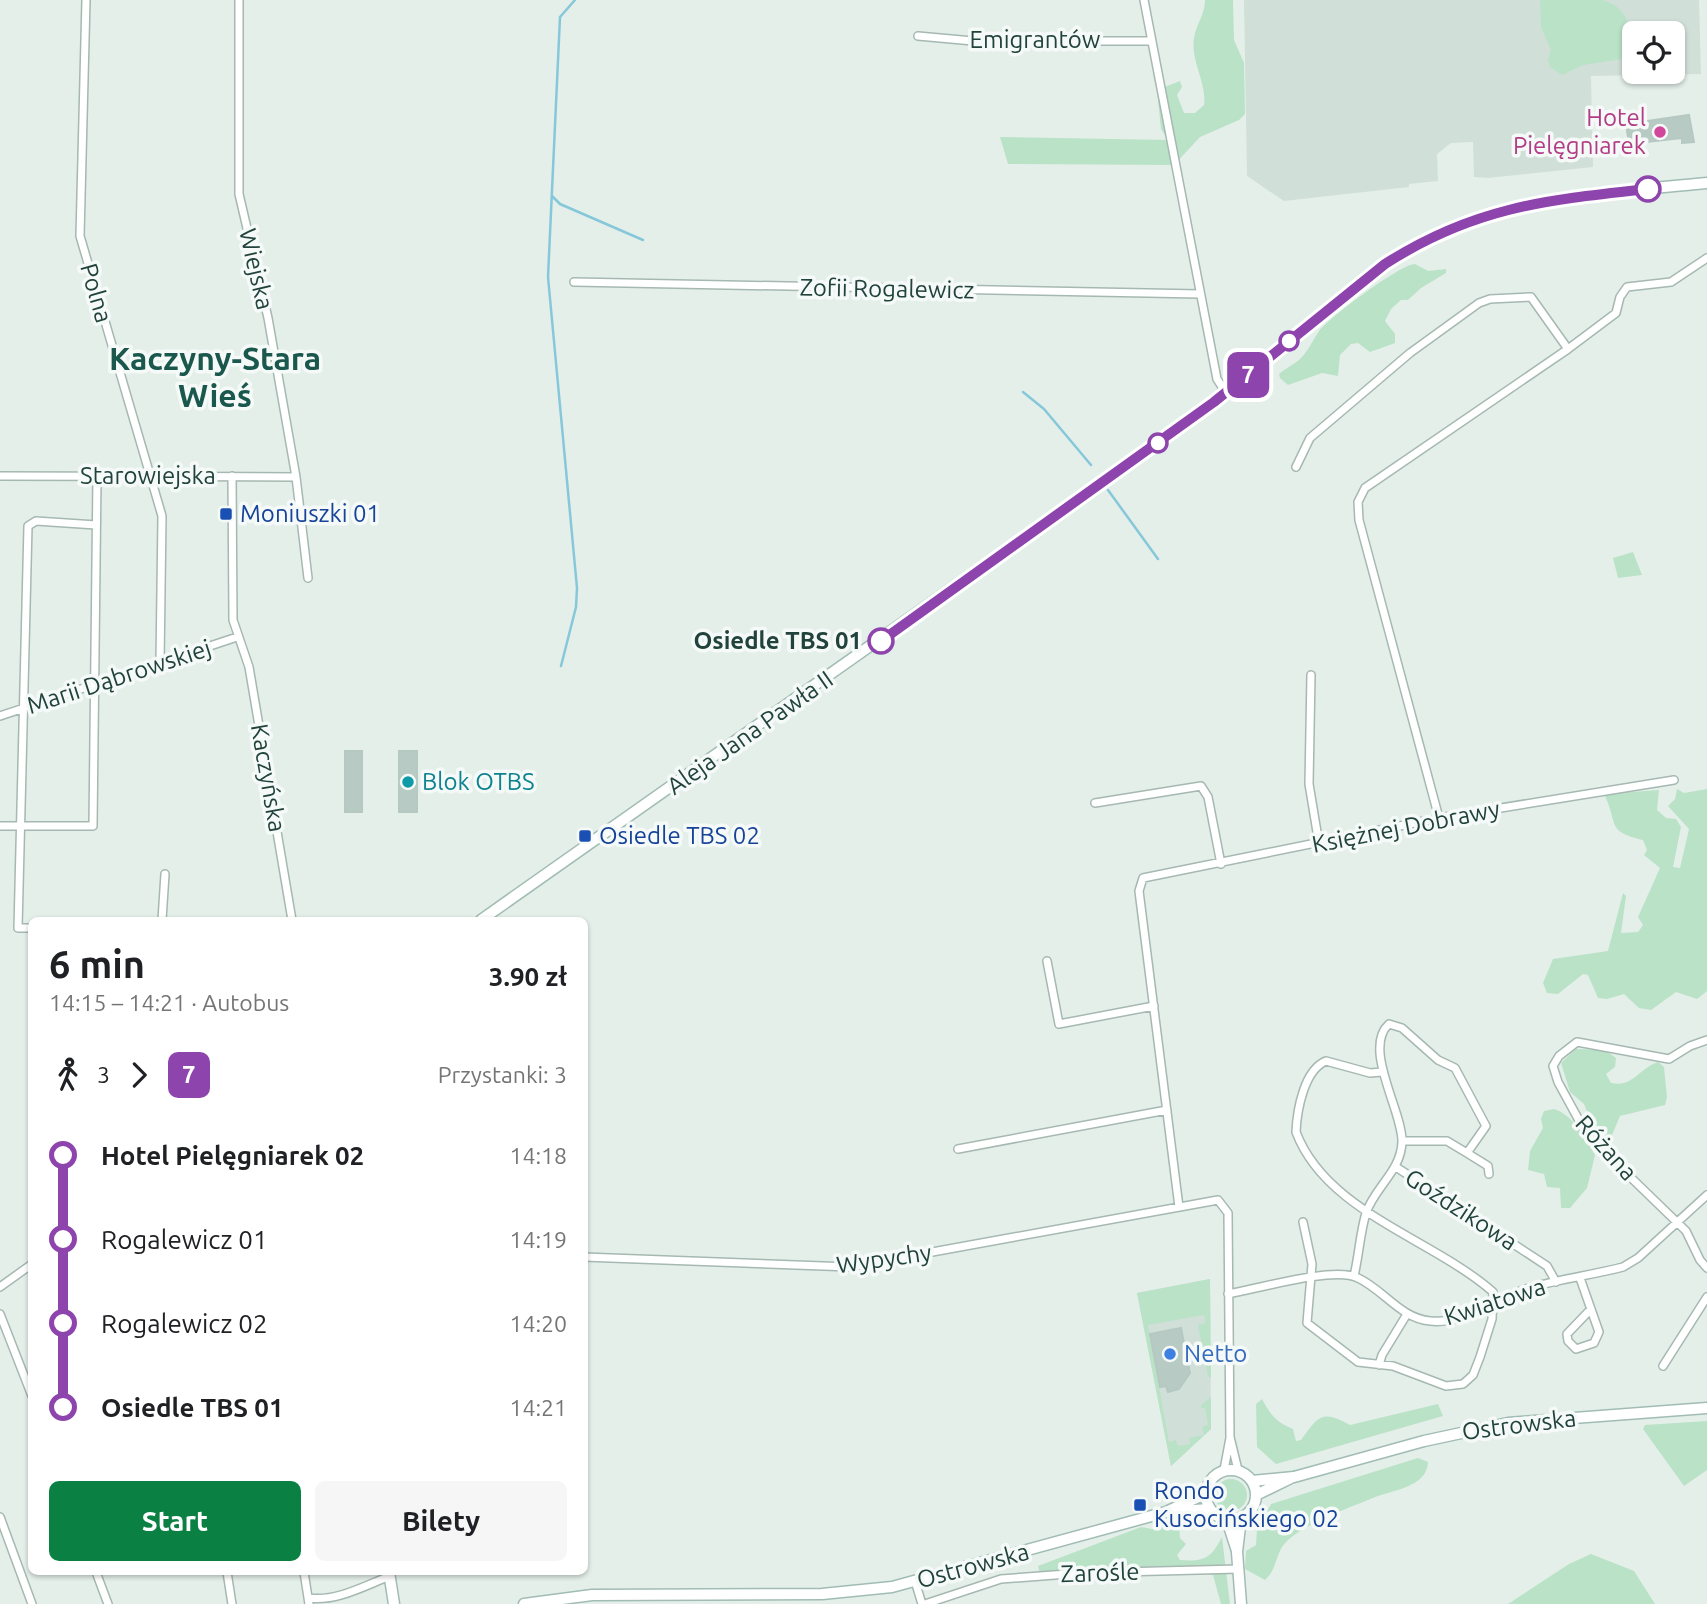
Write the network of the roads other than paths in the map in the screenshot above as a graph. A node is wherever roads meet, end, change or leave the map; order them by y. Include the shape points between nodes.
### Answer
1 (86, 0) edge
2 (239, 0) edge
3 (1144, 0) edge
4 (918, 36) dead end
5 (1152, 41) junction
6 (1707, 183) edge
7 (1707, 258) edge
8 (574, 282) dead end
9 (1200, 294) junction
10 (1568, 349) junction
11 (1226, 393) junction
12 (1296, 467) dead end
13 (0, 476) edge
14 (97, 476) junction
15 (151, 476) junction
16 (232, 476) junction
17 (296, 477) junction
18 (96, 525) junction
19 (307, 578) dead end
20 (237, 637) junction
21 (160, 663) junction
22 (1311, 675) dead end
23 (94, 685) junction
24 (24, 708) junction
25 (0, 716) edge
26 (1674, 780) dead end
27 (1096, 803) dead end
28 (1439, 818) junction
29 (0, 826) edge
30 (23, 826) junction
31 (1319, 844) junction
32 (1221, 864) junction
33 (165, 874) dead end
34 (162, 917) edge
35 (291, 917) edge
36 (485, 917) edge
37 (28, 928) edge
38 (1047, 961) dead end
39 (1154, 1006) junction
40 (1707, 1040) edge
41 (1382, 1072) junction
42 (1167, 1110) junction
43 (1402, 1141) junction
44 (958, 1149) dead end
45 (1467, 1153) junction
46 (1396, 1167) junction
47 (1489, 1174) dead end
48 (1707, 1195) edge
49 (1179, 1207) junction
50 (1367, 1209) junction
51 (1303, 1222) dead end
52 (1678, 1222) junction
53 (588, 1257) edge
54 (28, 1267) edge
55 (1707, 1268) edge
56 (1354, 1276) junction
57 (1312, 1277) junction
58 (1580, 1278) junction
59 (1556, 1282) junction
60 (0, 1287) edge
61 (1228, 1294) junction
62 (1707, 1297) edge
63 (1494, 1301) junction
64 (1591, 1309) junction
65 (0, 1314) edge
66 (1407, 1314) junction
67 (1379, 1365) junction
68 (1663, 1366) dead end
69 (28, 1385) edge
70 (1707, 1408) edge
71 (1230, 1437) junction
72 (1224, 1470) junction
73 (1238, 1470) junction
74 (1294, 1477) junction
75 (1252, 1481) junction
76 (1205, 1494) junction
77 (1256, 1495) junction
78 (1209, 1509) junction
79 (1166, 1513) junction
80 (0, 1517) edge
81 (1241, 1518) junction
82 (1227, 1520) junction
83 (1237, 1552) junction
84 (1238, 1569) junction
85 (97, 1575) edge
86 (227, 1575) edge
87 (305, 1575) edge
88 (386, 1575) edge
89 (389, 1575) edge
90 (915, 1581) junction
91 (309, 1601) edge
92 (32, 1604) edge
93 (108, 1604) edge
94 (232, 1604) edge
95 (394, 1604) edge
96 (524, 1604) edge
97 (923, 1604) edge
98 (1241, 1604) edge

1 - 15 street, Polna via 80,236
2 - 17 street, Wiejska via 239,194 268,318
3 - 5 street
4 - 5 street, Emigrantów via 973,41
5 - 9 street
6 - 11 street, Aleja Jana Pawła II via 1534,202 1469,220 1385,264
7 - 10 street via 1671,282 1627,287 1616,313
8 - 9 street, Zofii Rogalewicz
9 - 11 street via 1217,379
10 - 12 street via 1531,297 1484,301 1410,353 1310,438
10 - 28 street via 1366,488 1358,502 1359,520
11 - 36 street, Aleja Jana Pawła II via 967,581
13 - 14 street, Starowiejska
14 - 15 street, Starowiejska
14 - 18 street
15 - 16 street, Starowiejska
15 - 21 street, Polna via 162,516
16 - 17 street, Starowiejska
16 - 20 street, Kaczyńska
17 - 19 street, Wiejska
18 - 23 street
18 - 24 street via 36,521 28,526
20 - 21 street, Marii Dąbrowskiej
20 - 35 street, Kaczyńska via 249,667
21 - 23 street, Marii Dąbrowskiej
22 - 31 street via 1309,784
23 - 24 street, Marii Dąbrowskiej
23 - 30 street via 93,826
24 - 25 street, Marii Dąbrowskiej
24 - 30 street
26 - 28 street, Księżnej Dobrawy
27 - 32 street via 1201,786 1208,797
28 - 31 street, Księżnej Dobrawy
29 - 30 street
30 - 37 street via 18,928
31 - 32 street, Księżnej Dobrawy
32 - 39 street, Księżnej Dobrawy via 1140,881
33 - 34 street
38 - 39 street via 1059,1024
39 - 42 street
40 - 52 street, Różana via 1669,1059 1577,1042 1553,1066 1587,1135
41 - 43 street
41 - 45 street via 1381,1041 1386,1025 1402,1028 1438,1060 1453,1067 1486,1126
41 - 50 street via 1322,1062 1310,1077 1296,1127 1297,1136 1325,1177
42 - 44 street
42 - 49 street
43 - 45 street via 1447,1141
43 - 46 street
45 - 47 street via 1488,1166
46 - 50 street
46 - 59 street, Goździkowa via 1547,1266
48 - 52 street, Kwiatowa
49 - 53 street, Wypychy via 850,1267
49 - 61 street, Wypychy via 1218,1200 1228,1213
50 - 56 street
50 - 63 street via 1489,1289
51 - 57 street
52 - 55 street
52 - 58 street, Kwiatowa via 1630,1264
54 - 60 street
56 - 57 street
56 - 66 street, Kwiatowa
57 - 61 street
57 - 67 street via 1308,1325 1358,1362
58 - 59 street, Kwiatowa
58 - 64 street
59 - 63 street, Kwiatowa
61 - 71 street
62 - 68 street
63 - 66 street, Kwiatowa via 1451,1320 1430,1321
63 - 67 street via 1476,1368 1463,1384 1446,1386
64 - 64 street via 1567,1334 1576,1349 1597,1340
65 - 69 street
66 - 67 street
70 - 74 street, Ostrowska via 1508,1423
71 - 72 street
71 - 73 street
72 - 73 street
72 - 76 street via 1211,1479
73 - 75 street
74 - 75 street, Ostrowska
74 - 77 street, Ostrowska
75 - 77 street
76 - 78 street
76 - 79 street, Ostrowska
77 - 81 street via 1249,1513
78 - 79 street, Ostrowska
78 - 82 street
79 - 90 street, Ostrowska
80 - 92 street
81 - 82 street
81 - 83 street
82 - 83 street
83 - 84 street
84 - 97 street, Zarośle via 1000,1579
84 - 98 street
85 - 93 street
86 - 94 street
87 - 91 street
88 - 91 street
89 - 95 street
90 - 96 street, Ostrowska via 822,1594 592,1595
90 - 97 street, Zarośle

